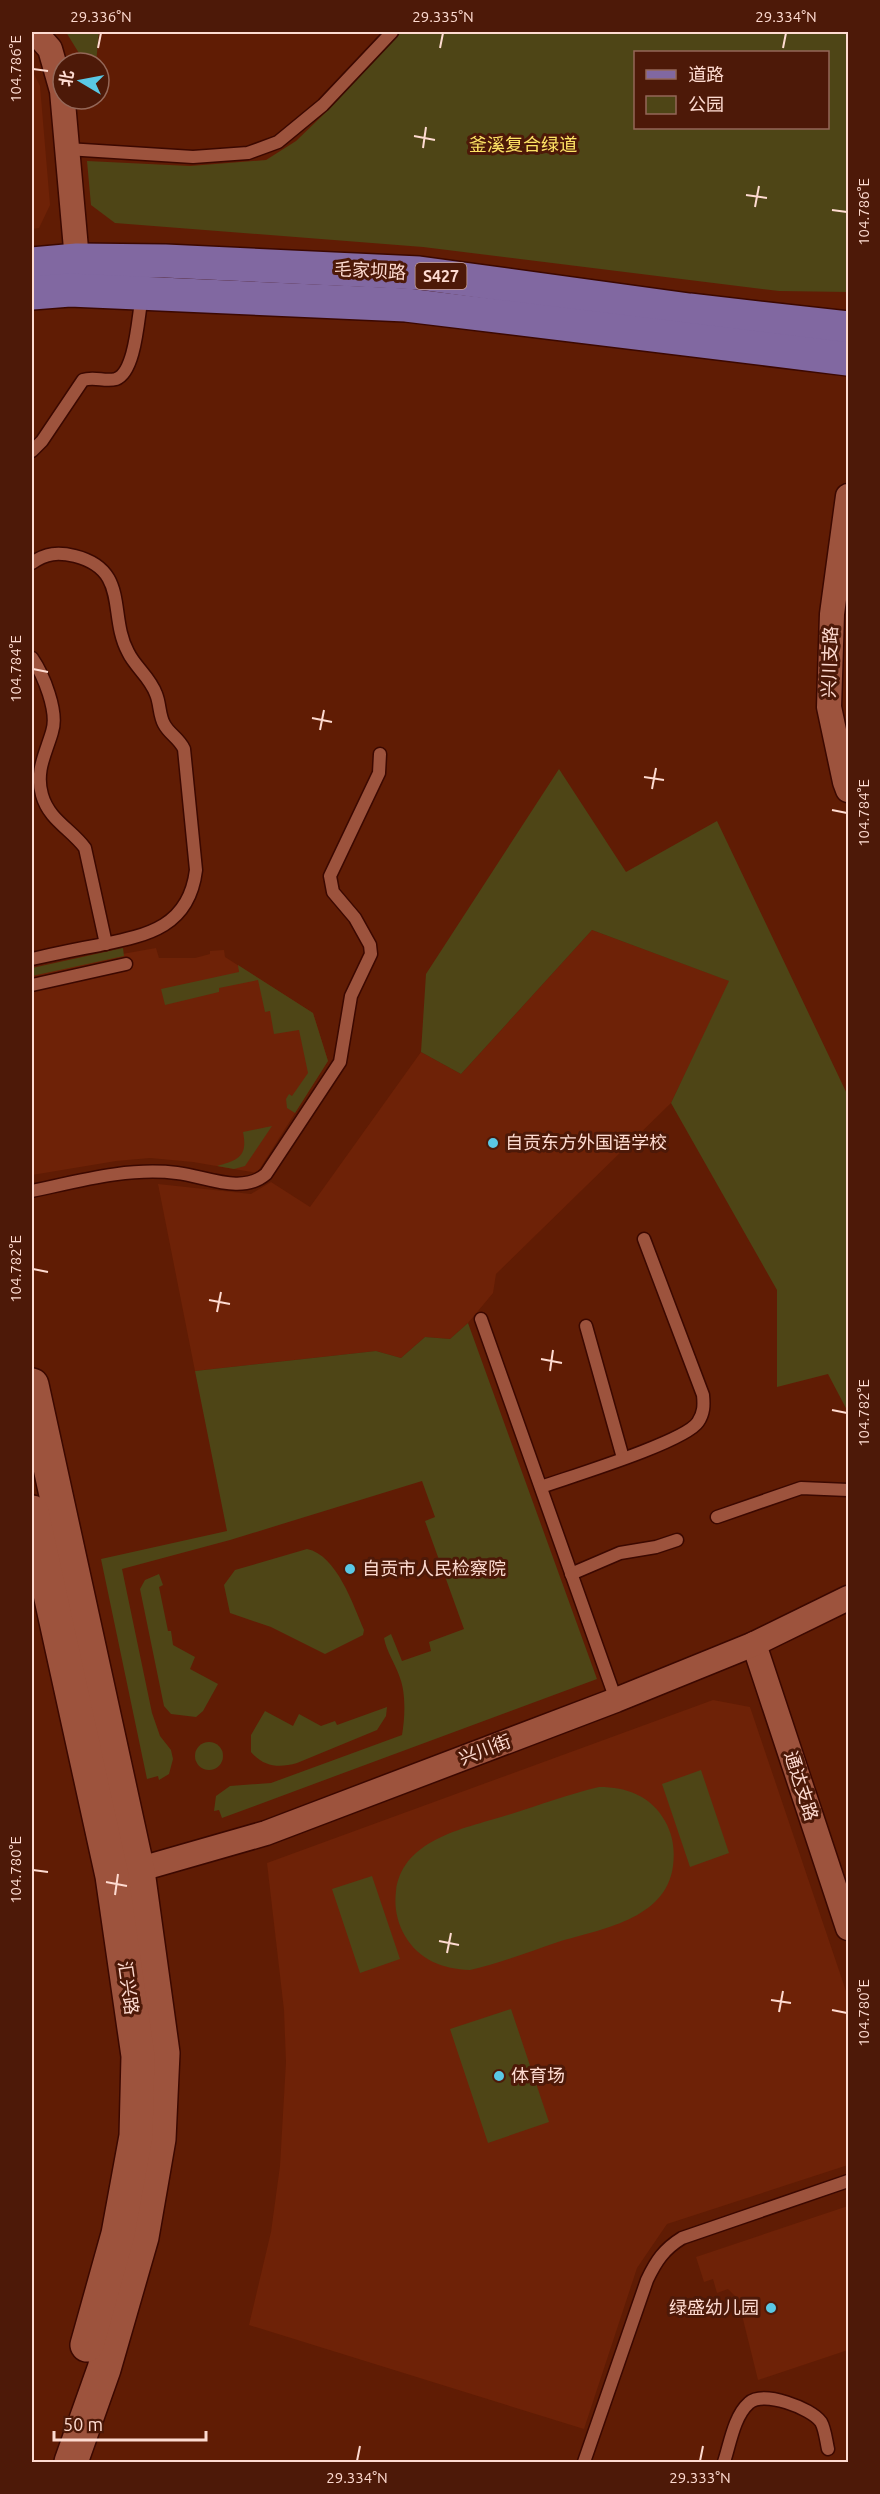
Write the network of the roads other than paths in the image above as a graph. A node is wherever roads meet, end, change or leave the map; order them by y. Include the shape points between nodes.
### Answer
1 (35, 32) edge
2 (392, 32) edge
3 (67, 149) junction
4 (77, 260) junction
5 (32, 264) edge
6 (32, 293) edge
7 (142, 293) junction
8 (849, 328) edge
9 (849, 359) edge
10 (32, 451) edge
11 (849, 496) edge
12 (32, 562) edge
13 (32, 658) edge
14 (380, 754) dead end
15 (849, 790) edge
16 (106, 944) junction
17 (32, 959) edge
18 (126, 964) dead end
19 (32, 985) edge
20 (32, 1191) edge
21 (644, 1239) dead end
22 (481, 1319) dead end
23 (586, 1326) dead end
24 (32, 1385) edge
25 (623, 1458) junction
26 (541, 1487) junction
27 (849, 1490) edge
28 (32, 1512) edge
29 (717, 1517) dead end
30 (677, 1540) dead end
31 (571, 1574) junction
32 (849, 1598) edge
33 (754, 1644) junction
34 (616, 1700) junction
35 (125, 1874) junction
36 (849, 1928) edge
37 (849, 2181) edge
38 (828, 2449) dead end
39 (49, 2463) edge
40 (71, 2463) edge
41 (584, 2463) edge
42 (724, 2463) edge

1 - 3 street via 50,49 59,81
2 - 3 lane via 323,105 278,142 248,153 194,157
3 - 4 street
4 - 5 main road, 毛家坝路 / S427
4 - 8 main road, 毛家坝路 / S427 via 418,273
6 - 7 main road, 毛家坝路 / S427
7 - 9 main road, 毛家坝路 / S427 via 406,305
7 - 10 lane via 126,370 118,378 83,380
11 - 15 street, 兴川支路 via 832,614 828,707
12 - 16 lane via 50,553 69,555 92,561 110,580 128,653 157,695 165,727 184,749 196,870 189,899 178,914 154,932
13 - 16 lane via 44,680 54,724 40,769 42,796 56,822 85,848
14 - 20 lane via 379,773 330,876 333,892 355,918 371,954 351,996 340,1062 266,1174 252,1183 240,1183 180,1173 138,1172
16 - 17 lane
18 - 19 lane
21 - 25 lane via 703,1395 704,1410 697,1424 674,1438
22 - 26 lane
23 - 25 lane
24 - 35 main road
25 - 26 lane
26 - 31 lane
27 - 29 lane via 801,1488
28 - 35 main road, 汇兴路
30 - 31 lane via 620,1554
31 - 34 lane
32 - 33 street, 兴川街
33 - 34 street, 兴川街
33 - 36 street, 通达支路
34 - 35 street, 兴川街 via 266,1833
35 - 39 main road, 汇兴路 via 138,2056 136,2136 118,2234 82,2364
35 - 40 main road via 163,2053 159,2139 142,2237 104,2368
37 - 41 lane via 682,2238 669,2246 647,2280
38 - 42 lane via 822,2423 814,2415 762,2396 750,2401 741,2414

